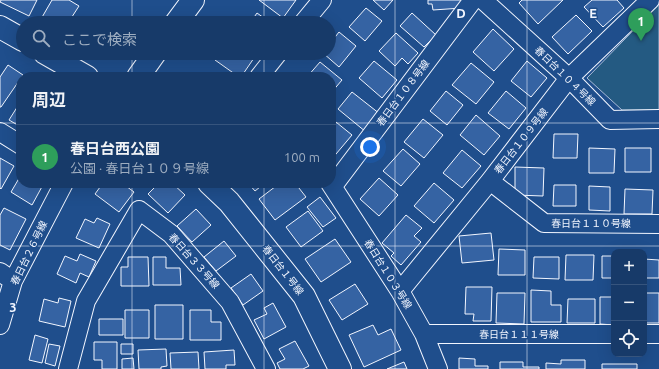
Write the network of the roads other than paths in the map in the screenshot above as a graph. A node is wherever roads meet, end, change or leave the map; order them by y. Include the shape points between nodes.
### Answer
1 (193, 0) edge
2 (322, 0) edge
3 (473, 0) edge
4 (483, 0) edge
5 (650, 0) edge
6 (181, 16) edge
7 (309, 16) edge
8 (0, 27) edge
9 (16, 36) edge
10 (57, 60) edge
11 (150, 60) edge
12 (272, 60) edge
13 (78, 72) edge
14 (142, 72) edge
15 (262, 72) edge
16 (569, 78) junction
17 (659, 119) edge
18 (0, 132) edge
19 (16, 142) edge
20 (336, 179) edge
21 (490, 181) junction
22 (61, 188) edge
23 (214, 188) edge
24 (335, 188) edge
25 (659, 224) edge
26 (7, 276) edge
27 (400, 291) junction
28 (0, 325) edge
29 (424, 334) junction
30 (611, 334) edge
31 (647, 334) edge
32 (659, 334) edge
33 (68, 369) edge
34 (266, 369) edge
35 (340, 369) edge
36 (438, 369) edge

1 - 6 street
2 - 7 street
3 - 20 street, 春日台１０８号線
4 - 16 street, 春日台１０４号線
5 - 16 street, 春日台１０９号線
8 - 9 street
10 - 13 street
11 - 14 street
12 - 15 street
16 - 17 street, 春日台１０４号線 via 610,120
16 - 21 street, 春日台１０９号線
18 - 19 street
21 - 25 street, 春日台１１０号線 via 544,223
21 - 27 street, 春日台１０９号線
22 - 26 street, 春日台２６号線
23 - 35 street, 春日台１号線 via 229,202 304,296
24 - 27 street, 春日台１０３号線
26 - 28 street, 春日台２６号線
27 - 29 street, 春日台１０３号線
29 - 30 street, 春日台１１１号線
29 - 36 street, 春日台１０３号線
31 - 32 street
33 - 34 street, 春日台３３号線 via 86,301 139,210 171,234 230,302

